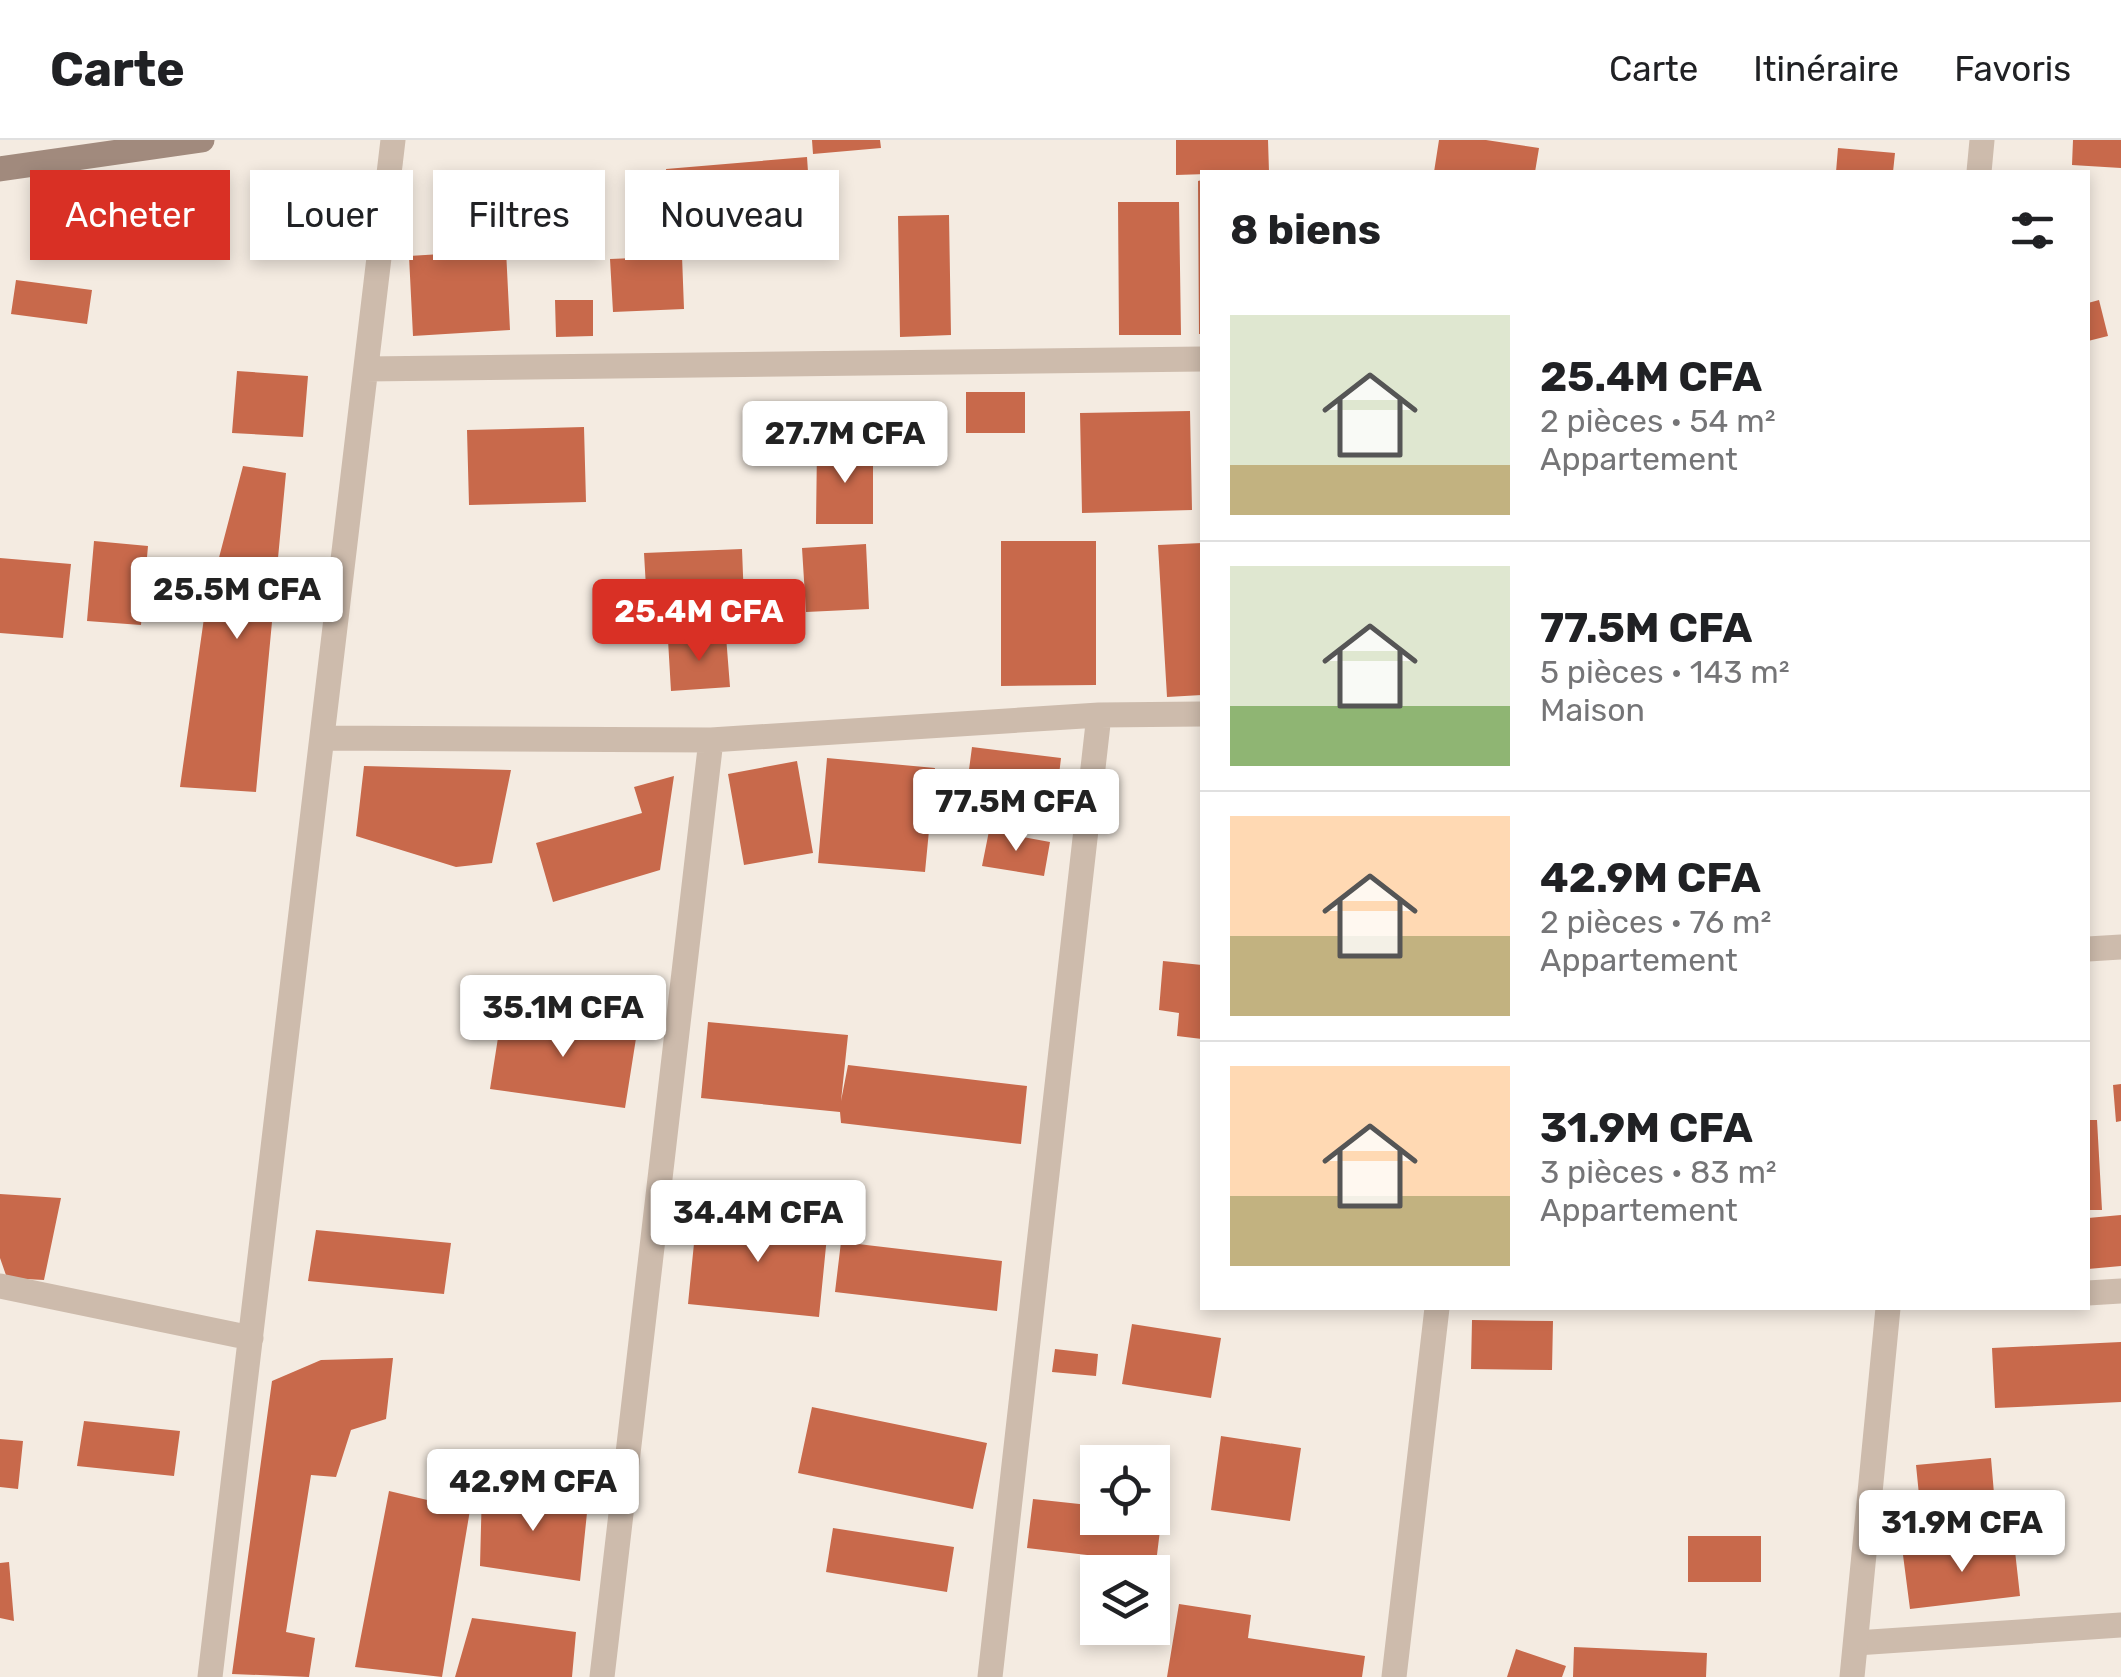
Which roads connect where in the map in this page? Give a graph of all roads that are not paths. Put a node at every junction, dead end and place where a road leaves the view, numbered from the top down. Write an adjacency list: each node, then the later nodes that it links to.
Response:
1 (202, 140): 4 (main road)
2 (394, 140): 7 (street)
3 (1982, 140): 5 (street)
4 (0, 169)
5 (1980, 170)
6 (1200, 359): 7 (street)
7 (366, 369): 10 (street)
8 (1200, 714): 9 (street)
9 (1099, 715): 11 (street); 24 (street)
10 (322, 738): 11 (street); 19 (street)
11 (710, 740): 23 (street)
12 (2121, 948): 13 (street)
13 (2090, 949)
14 (0, 1286): 19 (street)
15 (2121, 1291): 16 (street)
16 (2090, 1293)
17 (1437, 1310): 25 (street)
18 (1888, 1310): 21 (street)
19 (251, 1338): 22 (street)
20 (2121, 1625): 21 (street)
21 (1856, 1643): 26 (street)
22 (210, 1677)
23 (602, 1677)
24 (990, 1677)
25 (1394, 1677)
26 (1852, 1677)

